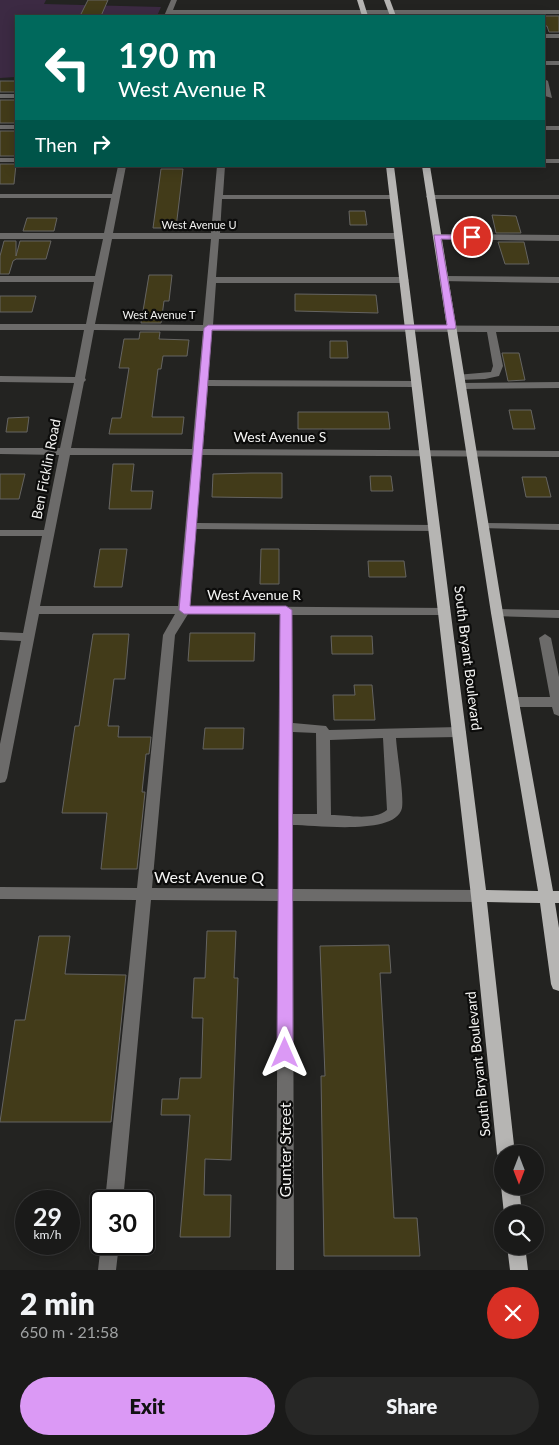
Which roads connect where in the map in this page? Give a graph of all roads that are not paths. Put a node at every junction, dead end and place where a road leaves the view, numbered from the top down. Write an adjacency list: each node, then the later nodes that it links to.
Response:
1 (174, 0): 6 (street)
2 (360, 0): 7 (main road)
3 (387, 0): 8 (main road)
4 (520, 11): 5 (street); 8 (street)
5 (559, 12)
6 (168, 14): 7 (street)
7 (364, 14): 8 (street)
8 (392, 14)
9 (545, 36): 10 (street)
10 (559, 36)
11 (545, 63): 12 (street)
12 (559, 63)
13 (0, 96): 14 (street)
14 (15, 96)
15 (546, 96): 16 (street)
16 (559, 96)
17 (0, 127): 18 (street)
18 (15, 127)
19 (545, 128): 20 (street)
20 (559, 128)
21 (0, 160): 22 (street)
22 (15, 160)
23 (545, 161): 24 (street)
24 (559, 161)
25 (122, 167): 30 (street, Ben Ficklin Road)
26 (222, 167): 31 (street)
27 (390, 167): 32 (main road, South Bryant Boulevard)
28 (426, 167): 33 (main road)
29 (0, 196): 30 (street)
30 (116, 196): 36 (street, Ben Ficklin Road)
31 (219, 197): 32 (street); 37 (street)
32 (394, 197): 38 (main road, South Bryant Boulevard)
33 (430, 197): 34 (street); 39 (main road)
34 (559, 198)
35 (0, 236): 36 (street, West Avenue U)
36 (108, 236): 37 (street, West Avenue U); 42 (street, Ben Ficklin Road)
37 (216, 236): 38 (street, West Avenue U); 44 (street)
38 (399, 236): 45 (main road, South Bryant Boulevard)
39 (437, 237): 40 (street); 43 (main road)
40 (559, 238)
41 (0, 279): 42 (street)
42 (100, 279): 49 (street, Ben Ficklin Road)
43 (444, 279): 46 (street); 48 (main road)
44 (212, 280): 45 (street); 50 (street)
45 (404, 280): 51 (main road, South Bryant Boulevard)
46 (559, 280)
47 (0, 327): 49 (street, West Avenue T)
48 (452, 327): 51 (street, West Avenue T); 52 (street, West Avenue T); 56 (main road)
49 (91, 328): 50 (street, West Avenue T); 55 (street, Ben Ficklin Road)
50 (208, 328): 51 (street, West Avenue T); 57 (street)
51 (409, 328): 58 (main road, South Bryant Boulevard)
52 (491, 328): 53 (street, West Avenue T); 56 (street)
53 (559, 329)
54 (0, 379): 55 (street)
55 (81, 380): 61 (street, Ben Ficklin Road)
56 (461, 381): 59 (street); 64 (main road)
57 (203, 383): 58 (street); 62 (street)
58 (416, 384): 63 (main road, South Bryant Boulevard)
59 (559, 385)
60 (0, 451): 61 (street, West Avenue S)
61 (66, 451): 62 (street, West Avenue S); 71 (street, Ben Ficklin Road)
62 (198, 452): 63 (street, West Avenue S); 66 (street)
63 (425, 453): 64 (street, West Avenue S); 69 (main road, South Bryant Boulevard)
64 (472, 453): 65 (street, West Avenue S); 67 (main road)
65 (559, 454)
66 (192, 526): 69 (street); 73 (street)
67 (484, 526): 68 (street); 76 (main road)
68 (559, 527)
69 (434, 528): 75 (main road, South Bryant Boulevard)
70 (0, 533): 71 (street)
71 (50, 533): 72 (street, Ben Ficklin Road)
72 (34, 610): 73 (street, West Avenue R); 79 (street, Ben Ficklin Road)
73 (184, 610): 74 (street, West Avenue R); 92 (street)
74 (286, 610): 75 (street, West Avenue R); 83 (street, Gunter Street)
75 (444, 610): 84 (main road, South Bryant Boulevard)
76 (497, 614): 77 (street); 81 (main road)
77 (559, 614)
78 (0, 636): 79 (street)
79 (29, 637): 87 (street, Ben Ficklin Road)
80 (545, 638): 82 (street)
81 (514, 702): 82 (street); 95 (main road)
82 (558, 707)
83 (285, 727): 86 (street); 89 (street, Gunter Street)
84 (459, 732): 85 (street); 94 (main road, South Bryant Boulevard)
85 (389, 734): 86 (street); 90 (street)
86 (324, 735): 90 (street)
87 (3, 753): 88 (street, Ben Ficklin Road)
88 (0, 778)
89 (285, 819): 90 (street); 93 (street, Gunter Street)
90 (324, 820)
91 (0, 893): 92 (street, West Avenue Q)
92 (144, 894): 93 (street, West Avenue Q); 98 (street)
93 (285, 895): 94 (street, West Avenue Q); 102 (street, Gunter Street)
94 (479, 896): 95 (main road); 97 (main road, South Bryant Boulevard)
95 (553, 897): 96 (main road)
96 (559, 984)
97 (505, 1145)
98 (115, 1190)
99 (109, 1255): 101 (street)
100 (517, 1255): 103 (main road)
101 (107, 1270)
102 (285, 1270)
103 (518, 1270)

